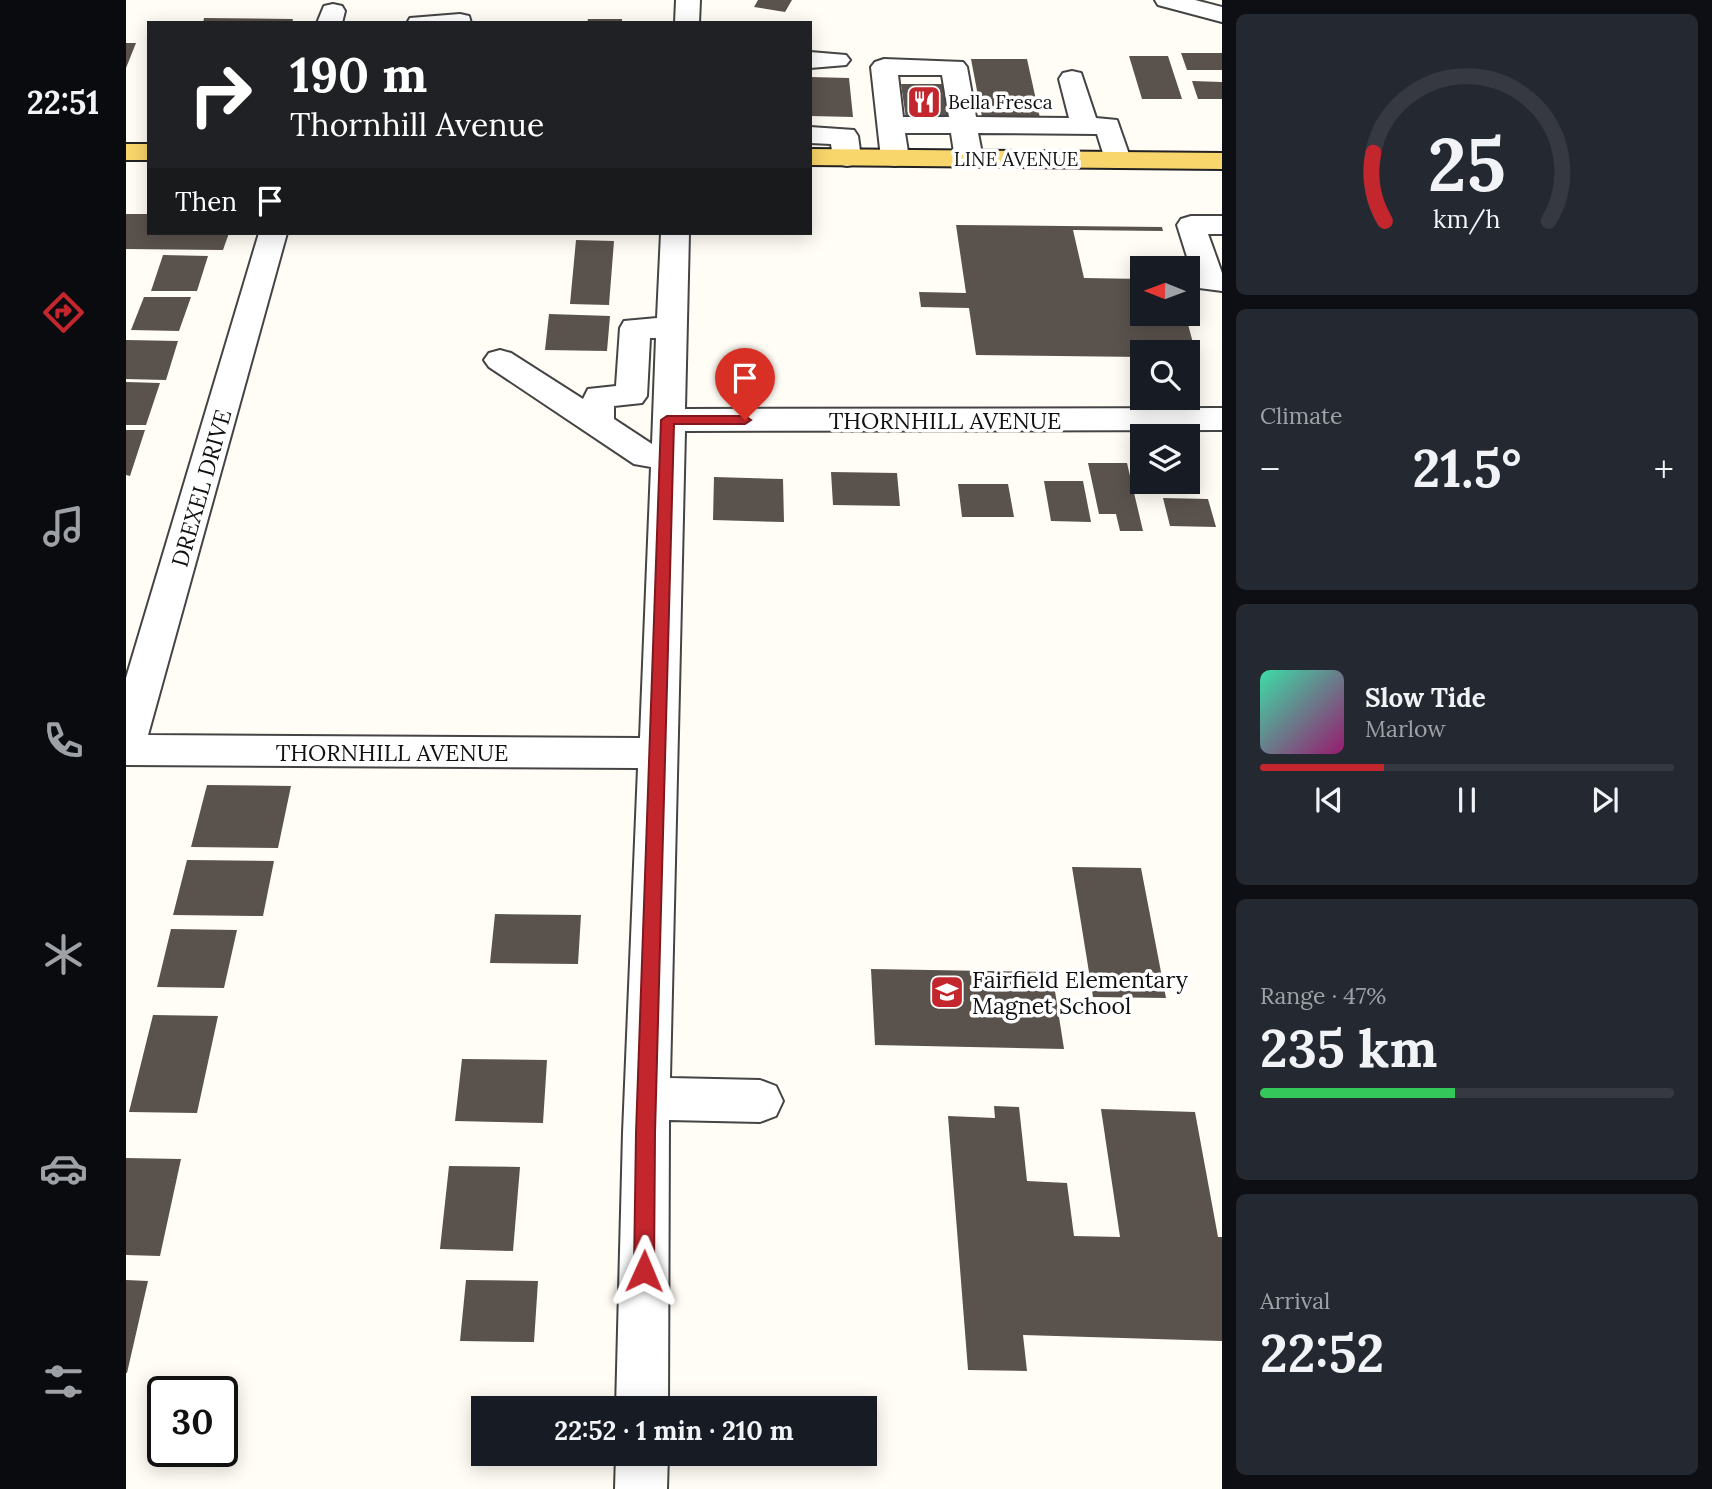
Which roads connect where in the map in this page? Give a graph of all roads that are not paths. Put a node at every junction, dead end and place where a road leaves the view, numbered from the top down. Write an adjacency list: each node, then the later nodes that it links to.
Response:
1 (688, 0): 4 (street)
2 (1167, 0): 3 (street)
3 (1222, 15)
4 (687, 21)
5 (812, 60): 6 (street)
6 (837, 60)
7 (1072, 79): 10 (street)
8 (891, 125): 9 (street); 9 (street); 16 (street)
9 (964, 125): 10 (street); 17 (street)
10 (1072, 126): 18 (street); 19 (street)
11 (812, 135): 15 (street)
12 (126, 152): 13 (main road)
13 (147, 152)
14 (812, 158): 15 (main road, LINE AVENUE)
15 (847, 158): 16 (main road, LINE AVENUE)
16 (895, 158): 17 (main road, LINE AVENUE)
17 (969, 159): 18 (main road, LINE AVENUE)
18 (1066, 159): 19 (main road, LINE AVENUE)
19 (1117, 160): 20 (main road, LINE AVENUE)
20 (1222, 161)
21 (1222, 225): 24 (street)
22 (272, 235): 30 (street, DREXEL DRIVE)
23 (675, 235): 25 (street)
24 (1222, 282)
25 (671, 328): 28 (street); 29 (street)
26 (500, 360): 28 (street, THORNHILL AVENUE)
27 (1222, 419): 29 (street, THORNHILL AVENUE)
28 (597, 424): 29 (street, THORNHILL AVENUE)
29 (667, 438): 32 (street)
30 (126, 743)
31 (126, 750): 32 (street, THORNHILL AVENUE)
32 (657, 753): 33 (street)
33 (647, 1099): 34 (street); 35 (street)
34 (760, 1101)
35 (642, 1396)
36 (642, 1466): 37 (street)
37 (641, 1489)

